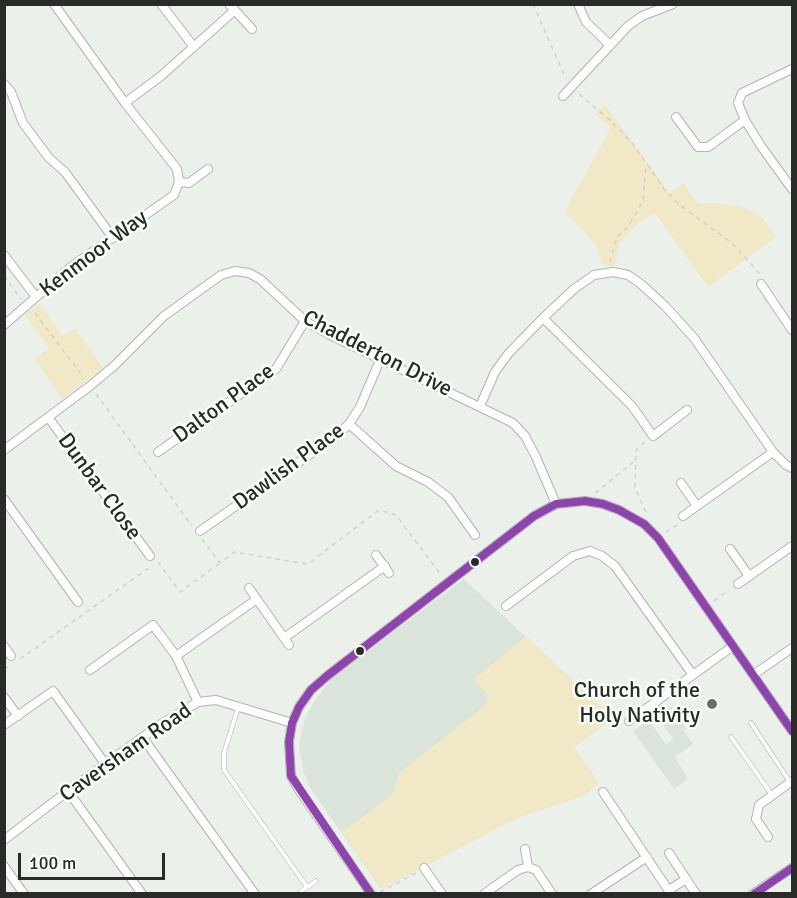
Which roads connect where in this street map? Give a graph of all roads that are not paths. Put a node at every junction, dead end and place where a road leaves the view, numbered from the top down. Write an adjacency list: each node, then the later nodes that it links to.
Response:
1 (54, 4): 12 (street)
2 (161, 4): 8 (street)
3 (578, 4): 7 (street)
4 (673, 4): 7 (street)
5 (232, 8): 6 (street); 8 (street)
6 (252, 29)
7 (610, 45): 11 (street)
8 (194, 47): 12 (street)
9 (792, 69): 14 (street)
10 (4, 84): 18 (street)
11 (563, 96)
12 (125, 103): 16 (street)
13 (676, 117): 14 (street)
14 (745, 120): 17 (street)
15 (208, 169): 16 (street, Kenmoor Way)
16 (179, 182): 18 (street, Kenmoor Way)
17 (792, 189)
18 (114, 238): 21 (street, Kenmoor Way)
19 (4, 255): 21 (street)
20 (761, 285): 25 (street)
21 (36, 297): 24 (street, Kenmoor Way)
22 (543, 318): 27 (street); 28 (street); 33 (street)
23 (305, 321): 26 (street, Chadderton Drive); 29 (street, Chadderton Drive); 32 (street, Dalton Place)
24 (4, 325)
25 (792, 330)
26 (380, 360): 27 (street, Chadderton Drive); 30 (street, Dawlish Place)
27 (480, 406): 37 (street, Chadderton Drive)
28 (687, 410)
29 (48, 417): 31 (street, Chadderton Drive); 45 (street, Dunbar Close)
30 (349, 424): 40 (street, Dawlish Place); 41 (street)
31 (4, 450)
32 (158, 452)
33 (773, 453): 34 (street); 38 (street)
34 (792, 468)
35 (681, 483): 38 (street)
36 (4, 499): 50 (street)
37 (556, 504): 53 (street); 65 (street)
38 (697, 506): 39 (street)
39 (683, 516)
40 (200, 531)
41 (475, 535)
42 (792, 546): 46 (street)
43 (730, 549): 46 (street)
44 (376, 555): 49 (street)
45 (154, 559)
46 (749, 576): 47 (street)
47 (738, 584)
48 (249, 588): 49 (street)
49 (256, 599): 56 (street)
50 (78, 602)
51 (506, 606): 58 (street)
52 (4, 646): 55 (street)
53 (733, 646): 58 (street); 59 (street)
54 (792, 648): 59 (street)
55 (11, 656)
56 (176, 656): 57 (street); 61 (street)
57 (90, 670)
58 (693, 675): 64 (street)
59 (753, 675): 68 (street)
60 (4, 697): 63 (street)
61 (198, 702): 62 (street, Caversham Road); 70 (street, Caversham Road)
62 (238, 708): 65 (street, Caversham Road); 87 (lane)
63 (18, 716): 67 (street); 71 (street)
64 (629, 721)
65 (292, 723): 93 (street)
66 (751, 723): 72 (lane)
67 (4, 725)
68 (792, 731)
69 (731, 737): 75 (lane)
70 (143, 738): 71 (street, Caversham Road); 92 (street)
71 (106, 765): 73 (street, Caversham Road)
72 (792, 782): 75 (street)
73 (68, 791): 77 (street, Caversham Road); 91 (street)
74 (603, 792): 80 (street)
75 (772, 796): 76 (street)
76 (768, 837)
77 (4, 840)
78 (525, 849): 82 (street)
79 (669, 853): 85 (street)
80 (647, 857): 89 (street); 97 (street)
81 (4, 866): 90 (street)
82 (528, 867): 95 (street); 96 (street)
83 (424, 868): 94 (street)
84 (792, 868): 99 (street)
85 (686, 879): 89 (street); 98 (street)
86 (316, 881): 87 (lane)
87 (307, 887): 88 (lane)
88 (300, 892)
89 (670, 892)
90 (24, 894)
91 (142, 894)
92 (255, 894)
93 (371, 894)
94 (442, 894)
95 (484, 894)
96 (552, 894)
97 (591, 894)
98 (696, 894)
99 (753, 894)

